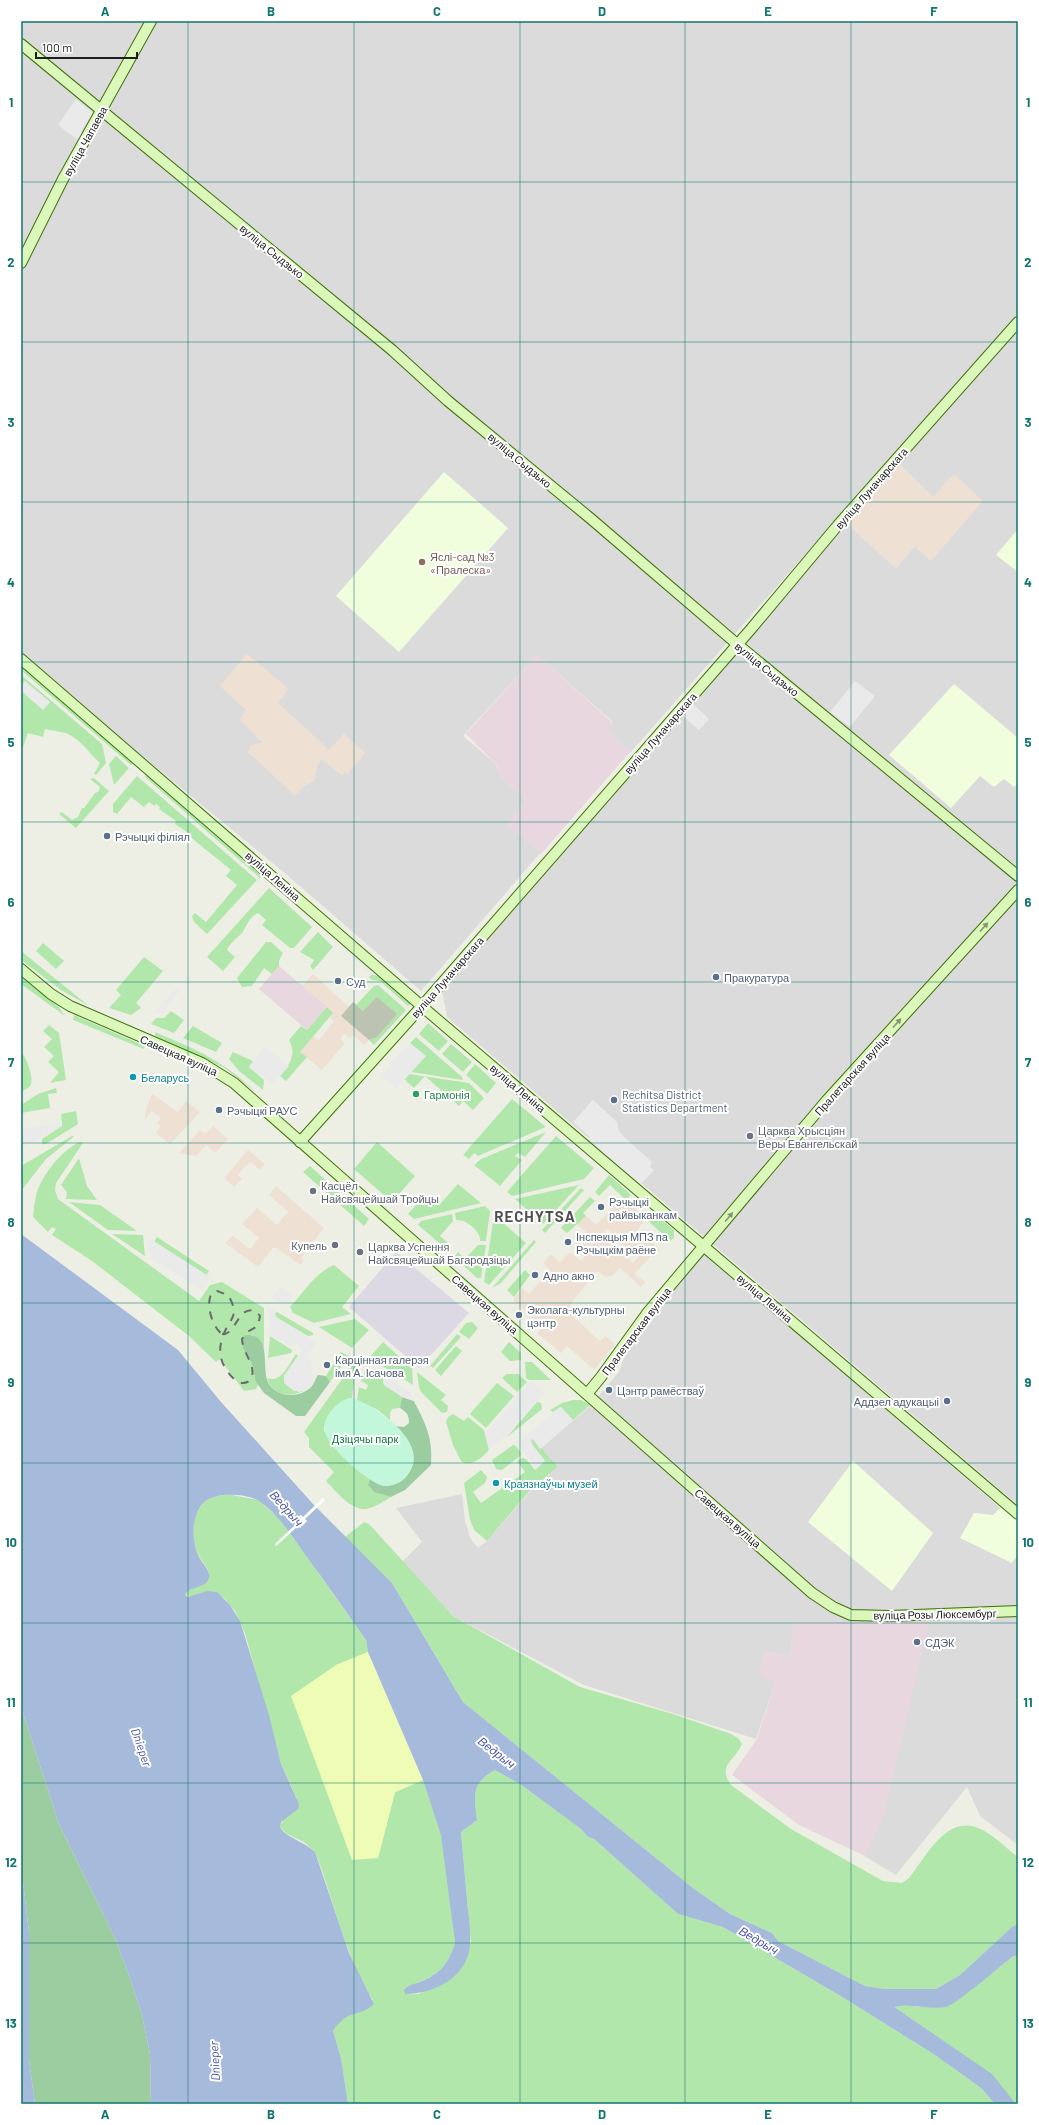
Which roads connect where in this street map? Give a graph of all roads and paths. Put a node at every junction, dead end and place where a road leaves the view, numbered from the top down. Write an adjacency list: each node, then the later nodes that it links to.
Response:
1 (151, 21): 3 (street, вуліца Чапаева)
2 (21, 44): 3 (street, вуліца Сыдзько)
3 (101, 111): 4 (street, вуліца Чапаева); 6 (street, вуліца Сыдзько)
4 (21, 263)
5 (1018, 322): 6 (street, вуліца Луначарскага)
6 (737, 644): 8 (street, вуліца Сыдзько); 11 (street, вуліца Луначарскага)
7 (21, 659): 11 (street, вуліца Леніна)
8 (1018, 876)
9 (1018, 890): 13 (street, Пралетарская вуліца, one-way to 9)
10 (21, 969): 12 (street, Савецкая вуліца)
11 (422, 1006): 12 (street, вуліца Луначарскага); 13 (street, вуліца Леніна)
12 (300, 1142): 14 (street, Савецкая вуліца)
13 (704, 1247): 14 (street, Пралетарская вуліца); 15 (street, вуліца Леніна)
14 (587, 1394): 17 (street, Савецкая вуліца)
15 (1018, 1514)
16 (1018, 1611): 17 (street, вуліца Розы Люксембург)
17 (851, 1615)

